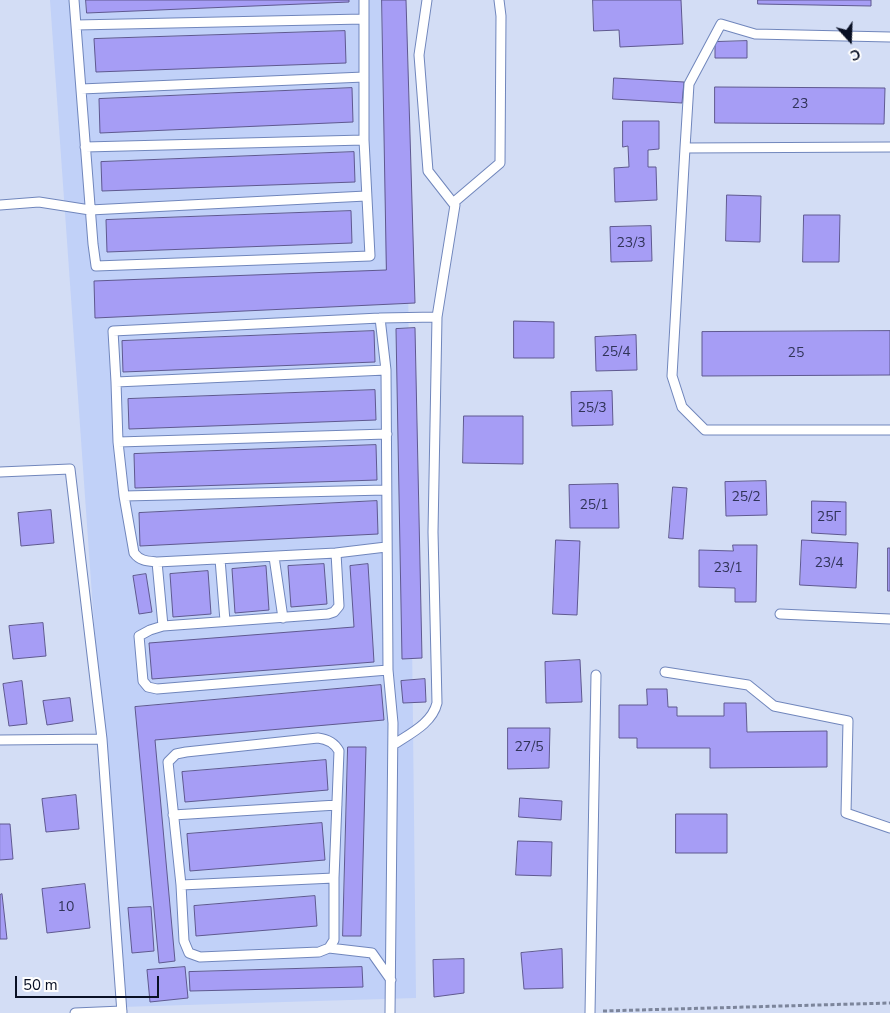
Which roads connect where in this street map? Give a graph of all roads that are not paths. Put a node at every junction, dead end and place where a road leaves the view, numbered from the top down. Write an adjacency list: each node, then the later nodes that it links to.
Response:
1 (74, 0): 6 (lane)
2 (364, 0): 5 (lane)
3 (427, 0): 15 (lane)
4 (499, 0): 15 (lane)
5 (364, 19): 6 (lane); 8 (lane)
6 (76, 25): 9 (lane)
7 (890, 37): 13 (lane)
8 (364, 77): 9 (lane); 10 (lane)
9 (81, 89): 11 (lane)
10 (364, 140): 11 (lane); 14 (lane)
11 (85, 147): 17 (lane)
12 (890, 147): 13 (lane)
13 (685, 148): 22 (lane)
14 (366, 196): 17 (lane); 17 (lane)
15 (453, 203): 18 (lane)
16 (0, 205): 17 (lane)
17 (90, 210)
18 (437, 317): 19 (lane); 43 (lane)
19 (380, 318): 20 (lane); 21 (lane)
20 (386, 370): 21 (lane); 23 (lane)
21 (116, 382): 24 (lane)
22 (890, 430)
23 (387, 434): 24 (lane); 26 (lane)
24 (118, 442): 27 (lane)
25 (0, 472): 41 (lane)
26 (386, 490): 27 (lane); 28 (lane)
27 (124, 496): 32 (lane)
28 (386, 547): 29 (lane); 38 (lane)
29 (336, 553): 30 (lane); 34 (lane)
30 (274, 557): 31 (lane); 34 (lane)
31 (220, 559): 32 (lane); 36 (lane)
32 (157, 562): 37 (lane)
33 (780, 614): 35 (lane)
34 (283, 618): 36 (lane)
35 (890, 620)
36 (225, 621): 37 (lane)
37 (163, 626): 38 (lane)
38 (388, 670): 43 (lane)
39 (664, 672): 46 (lane)
40 (596, 675): 52 (lane)
41 (102, 738): 42 (lane); 51 (lane)
42 (0, 740)
43 (393, 745): 50 (lane)
44 (337, 805): 45 (lane); 45 (lane); 47 (lane)
45 (173, 814): 48 (lane)
46 (890, 828)
47 (334, 878): 48 (lane); 49 (lane)
48 (181, 885): 49 (lane)
49 (328, 948): 50 (lane)
50 (391, 980): 54 (lane)
51 (122, 1012): 53 (lane)
52 (590, 1012)
53 (75, 1013)
54 (390, 1013)

